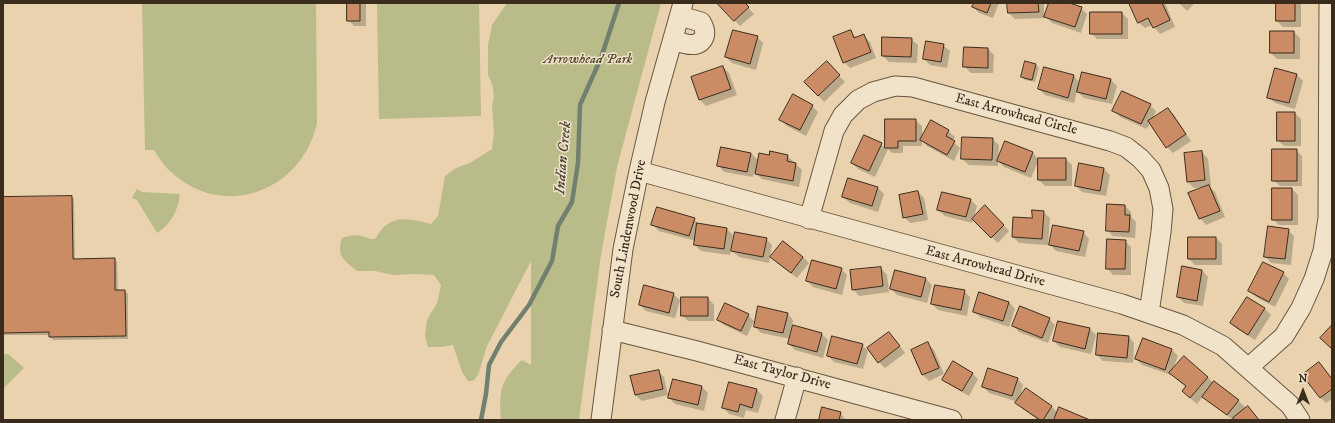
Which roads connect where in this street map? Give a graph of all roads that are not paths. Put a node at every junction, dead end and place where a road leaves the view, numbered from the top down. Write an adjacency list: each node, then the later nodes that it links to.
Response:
1 (1329, 3): 8 (street)
2 (681, 10): 3 (street, South Lindenwood Drive); 3 (street, South Lindenwood Drive)
3 (673, 40): 4 (street, South Lindenwood Drive)
4 (639, 172): 5 (street, East Arrowhead Drive); 7 (street, South Lindenwood Drive)
5 (809, 219): 6 (street, East Arrowhead Drive); 6 (street, East Arrowhead Circle)
6 (1149, 313): 8 (street, East Arrowhead Drive)
7 (612, 330): 9 (street, East Taylor Drive); 10 (street, South Lindenwood Drive)
8 (1249, 367): 13 (street, East Arrowhead Drive)
9 (797, 377): 11 (street); 12 (street, East Taylor Drive)
10 (601, 420)
11 (785, 420)
12 (949, 420)
13 (1300, 420)

